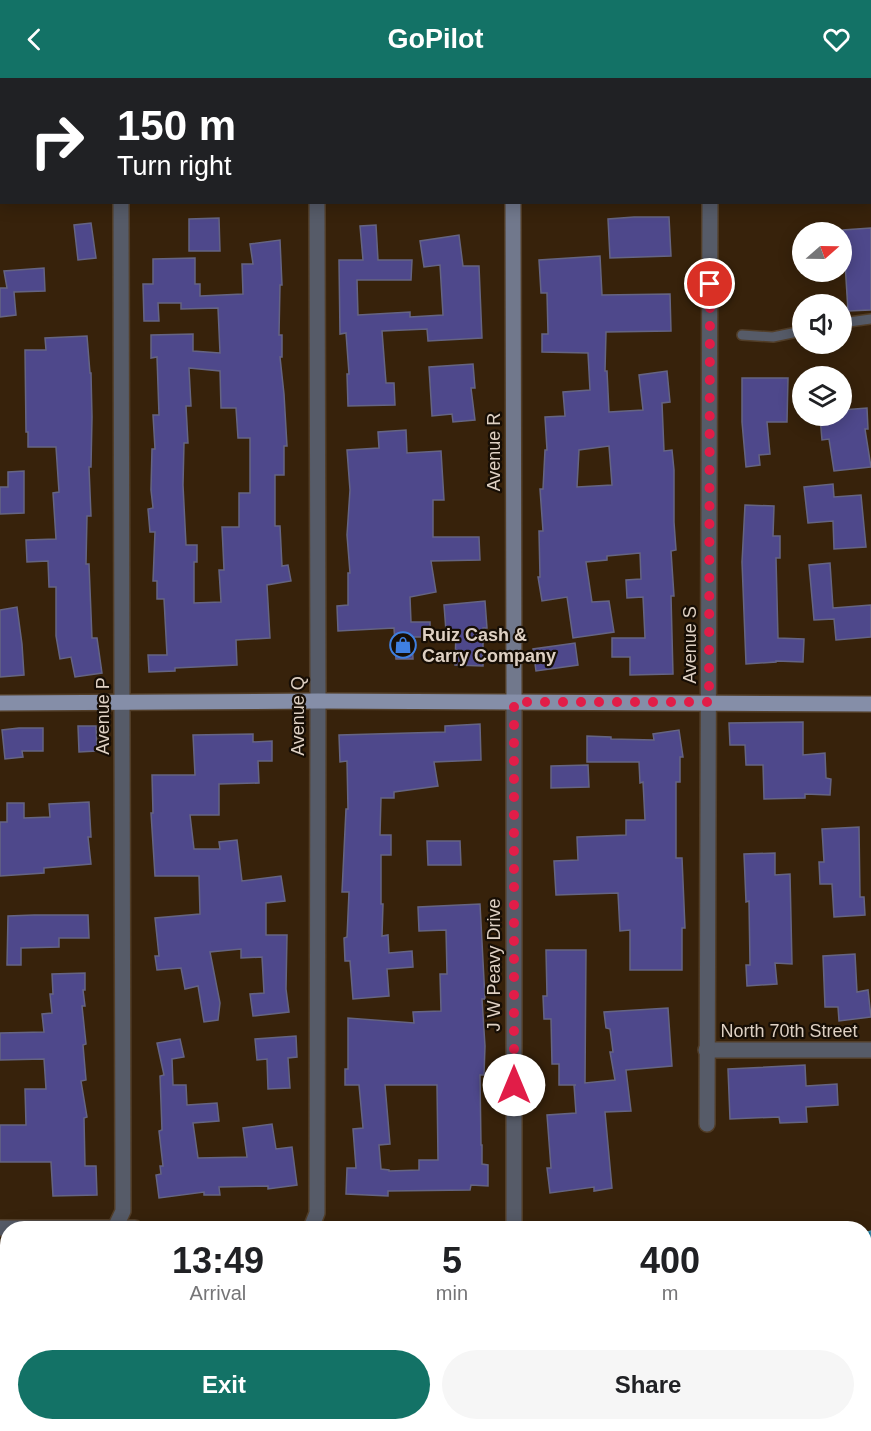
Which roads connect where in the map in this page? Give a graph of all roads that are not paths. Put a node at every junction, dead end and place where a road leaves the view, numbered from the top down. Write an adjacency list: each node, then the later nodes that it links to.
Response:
1 (121, 204): 10 (street, Avenue P)
2 (316, 204): 9 (street, Avenue Q)
3 (513, 204): 11 (street, Avenue R)
4 (710, 204): 12 (street, Avenue S)
5 (871, 319): 6 (lane)
6 (852, 322)
7 (792, 333): 8 (lane)
8 (742, 335)
9 (318, 701): 10 (main road); 11 (main road); 19 (street, Avenue Q)
10 (123, 702): 13 (main road); 18 (street, Avenue P)
11 (514, 702): 12 (main road); 20 (street, J W Peavy Drive)
12 (709, 702): 14 (main road); 15 (street, Avenue S)
13 (0, 703)
14 (871, 704)
15 (706, 1050): 16 (street, North 70th Street); 17 (street, Avenue S)
16 (871, 1050)
17 (707, 1124)
18 (118, 1221)
19 (314, 1221)
20 (514, 1221)

